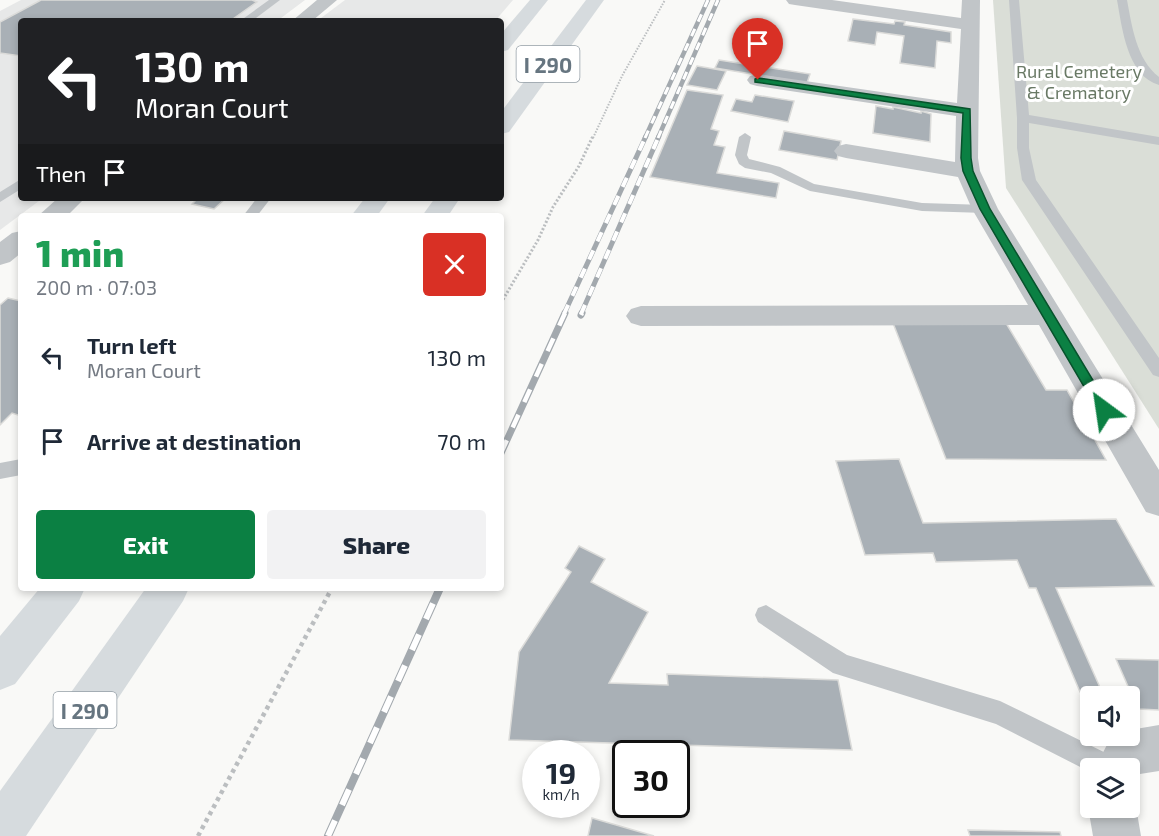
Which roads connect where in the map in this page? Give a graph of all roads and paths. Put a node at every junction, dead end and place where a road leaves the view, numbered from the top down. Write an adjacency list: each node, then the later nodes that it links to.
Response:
1 (275, 0): 10 (lane)
2 (328, 0): 11 (street)
3 (538, 0): 12 (highway, I 290)
4 (595, 0): 17 (highway, I 290)
5 (665, 0): 33 (path)
6 (795, 0): 9 (street)
7 (1014, 0): 16 (lane)
8 (1122, 0): 14 (lane)
9 (970, 13): 15 (street)
10 (249, 18)
11 (305, 18)
12 (504, 42)
13 (758, 80): 15 (street)
14 (1159, 82)
15 (967, 111): 21 (street)
16 (1023, 118): 19 (lane); 36 (lane)
17 (504, 123)
18 (745, 137): 27 (lane)
19 (1159, 141)
20 (846, 151): 21 (street)
21 (968, 171): 27 (street)
22 (18, 185): 23 (lane)
23 (0, 198)
24 (69, 201): 28 (street)
25 (262, 201): 29 (lane)
26 (376, 201): 30 (highway)
27 (985, 209): 34 (street)
28 (55, 213)
29 (252, 213)
30 (366, 213)
31 (18, 241): 32 (street)
32 (0, 256)
33 (504, 298)
34 (1048, 315): 35 (street); 39 (street)
35 (641, 316)
36 (1159, 371)
37 (18, 468): 38 (lane)
38 (0, 471)
39 (1159, 501)
40 (63, 591): 44 (highway)
41 (167, 591): 47 (highway, I 290)
42 (330, 591): 48 (path)
43 (766, 615): 45 (lane)
44 (0, 669)
45 (1123, 758)
46 (1114, 818): 49 (street)
47 (0, 831)
48 (198, 836)
49 (1117, 836)

